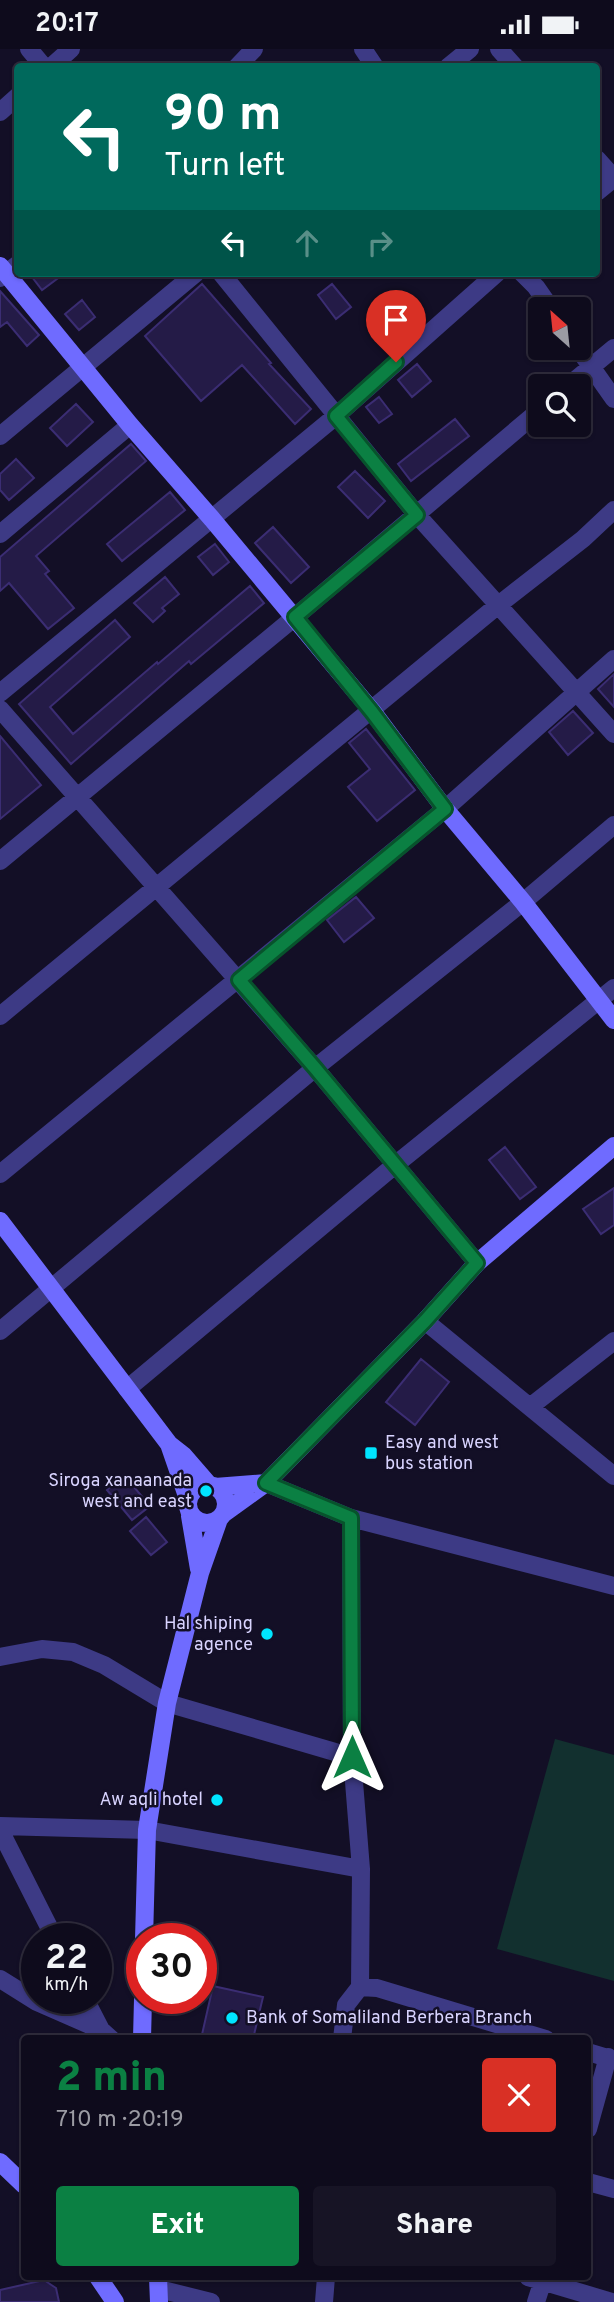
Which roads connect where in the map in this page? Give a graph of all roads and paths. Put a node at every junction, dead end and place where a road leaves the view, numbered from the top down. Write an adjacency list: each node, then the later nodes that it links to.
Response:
1 (29, 49): 6 (street)
2 (71, 49): 7 (street)
3 (254, 49): 8 (street)
4 (470, 49): 9 (street)
5 (499, 49): 10 (street)
6 (41, 63)
7 (55, 63)
8 (241, 63)
9 (452, 63)
10 (511, 63)
11 (14, 100): 12 (street)
12 (0, 112)
13 (600, 162): 14 (street)
14 (614, 178): 15 (street)
15 (600, 190)
16 (6, 270): 25 (street)
17 (192, 277): 25 (street)
18 (224, 277): 28 (street)
19 (492, 277): 28 (street)
20 (526, 277): 21 (street)
21 (543, 297)
22 (614, 348): 24 (street)
23 (586, 361): 24 (street)
24 (590, 367): 26 (street); 27 (street)
25 (83, 368): 30 (street); 31 (street)
26 (582, 374)
27 (614, 399)
28 (336, 416): 33 (street); 34 (street)
29 (528, 420): 33 (street)
30 (130, 425): 34 (street); 35 (street)
31 (0, 436)
32 (614, 510): 36 (street)
33 (417, 515): 36 (street); 37 (street)
34 (212, 519): 37 (street); 39 (street)
35 (0, 534)
36 (497, 606): 40 (street); 42 (street)
37 (295, 617): 42 (street); 44 (street)
38 (614, 659): 40 (street)
39 (0, 693)
40 (576, 693): 43 (street); 45 (street)
41 (0, 709): 44 (street)
42 (372, 712): 45 (street); 48 (street)
43 (614, 734)
44 (75, 797): 47 (street); 48 (street)
45 (445, 809): 49 (street); 50 (street)
46 (614, 825): 49 (street)
47 (0, 861)
48 (156, 887): 50 (street); 53 (street)
49 (523, 902): 52 (street); 55 (street)
50 (239, 980): 55 (street); 58 (street)
51 (614, 988): 52 (street)
52 (599, 1001): 54 (street); 57 (street)
53 (0, 1016)
54 (614, 1020)
55 (315, 1068): 57 (street); 61 (street)
56 (614, 1146): 60 (street)
57 (395, 1165): 60 (street); 65 (street)
58 (0, 1174)
59 (0, 1221): 61 (street)
60 (477, 1263): 62 (street)
61 (52, 1290): 63 (street); 65 (street)
62 (425, 1321): 66 (street); 69 (street)
63 (0, 1331)
64 (614, 1341): 66 (street)
65 (127, 1389): 67 (street)
66 (531, 1406): 68 (street)
67 (169, 1444): 70 (street); 71 (street)
68 (614, 1476)
69 (266, 1483): 70 (street); 72 (street); 73 (street)
70 (212, 1486): 71 (street); 72 (street)
71 (189, 1507): 72 (street); 74 (street)
72 (221, 1517): 74 (street)
73 (351, 1518): 75 (street); 78 (street)
74 (200, 1573): 77 (street)
75 (614, 1586)
76 (0, 1657): 77 (street)
77 (167, 1703): 78 (street); 80 (street)
78 (352, 1757): 81 (street)
79 (0, 1828): 80 (street); 82 (street)
80 (147, 1830): 81 (street); 83 (street)
81 (361, 1869): 85 (street)
82 (47, 1923)
83 (144, 1923)
84 (0, 1979): 88 (street)
85 (360, 1987): 90 (street); 91 (street)
86 (94, 2014): 88 (street)
87 (142, 2014): 89 (street)
88 (106, 2034)
89 (142, 2035)
90 (342, 2035)
91 (533, 2035)
92 (591, 2053): 93 (street)
93 (611, 2059): 94 (street)
94 (591, 2120)
95 (0, 2162): 96 (street)
96 (21, 2182)
97 (591, 2183): 98 (street)
98 (614, 2189)
99 (100, 2280): 104 (street)
100 (326, 2280): 106 (street)
101 (538, 2280): 107 (street)
102 (541, 2280): 108 (street)
103 (159, 2289): 105 (street)
104 (114, 2302)
105 (211, 2302)
106 (324, 2302)
107 (536, 2302)
108 (612, 2302)

